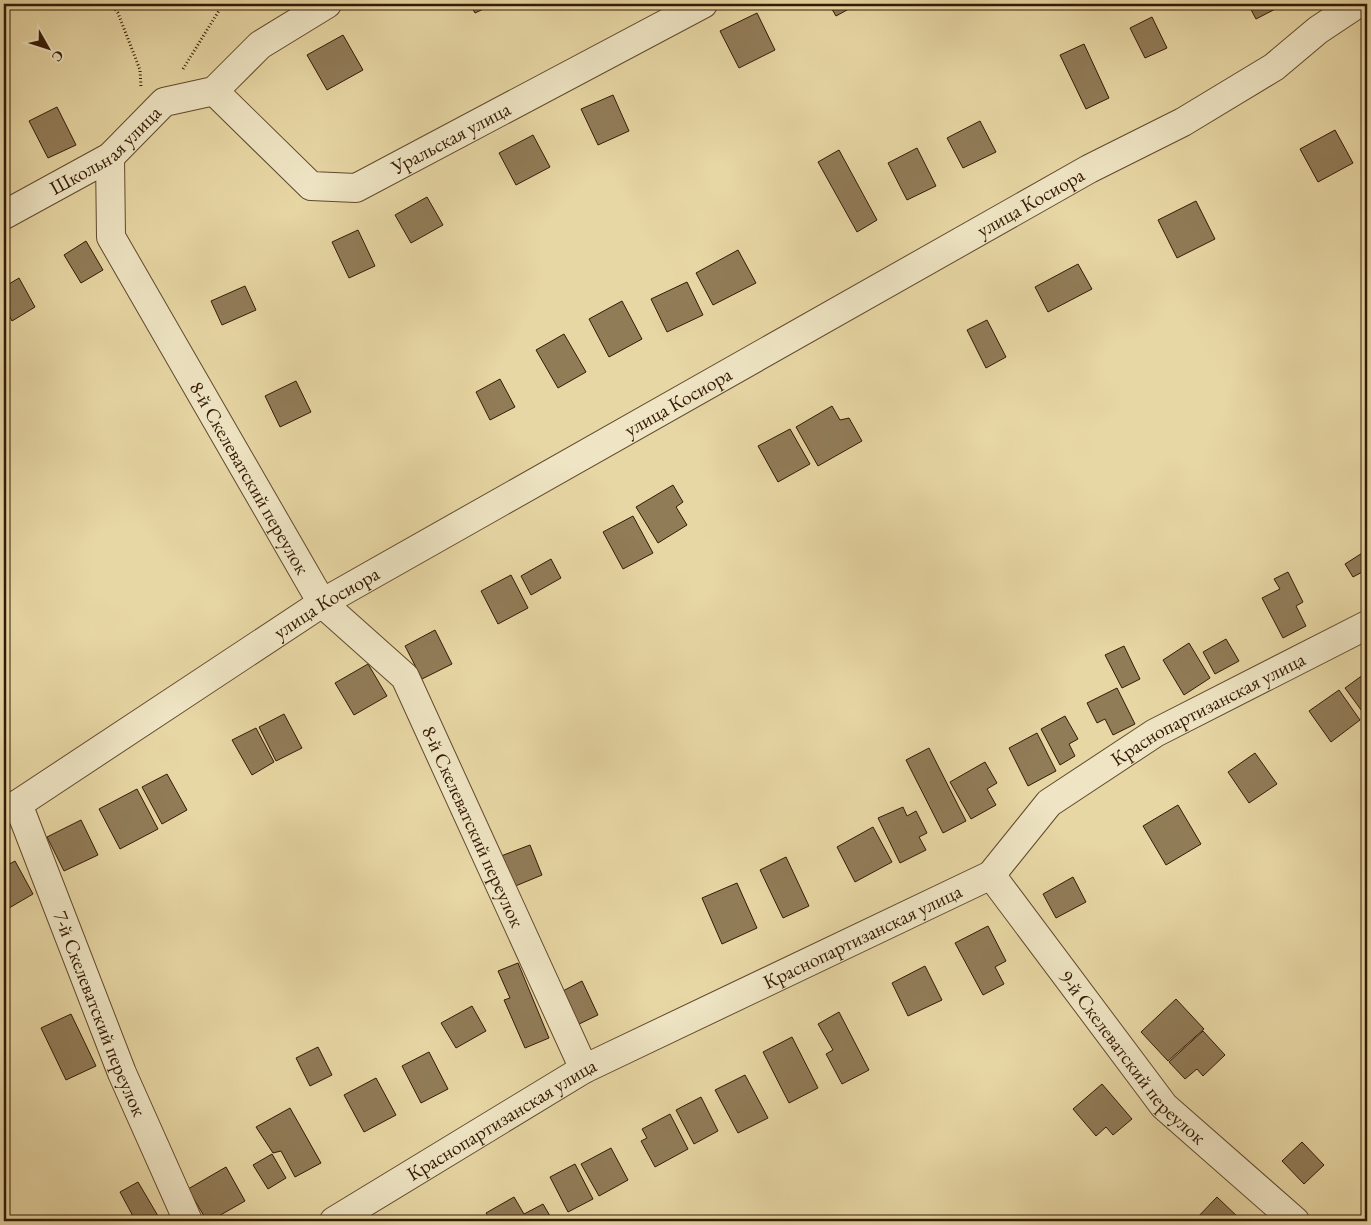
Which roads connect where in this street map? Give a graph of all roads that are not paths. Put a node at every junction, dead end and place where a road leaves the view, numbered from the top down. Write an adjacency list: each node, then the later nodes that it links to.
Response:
1 (327, 4): 4 (street)
2 (703, 4): 4 (street, Уральская улица)
3 (1357, 4): 7 (street, улица Косиора)
4 (214, 91): 5 (street, Школьная улица)
5 (110, 157): 6 (street, Школьная улица); 7 (street, 8-й Скелеватский переулок)
6 (4, 215)
7 (322, 603): 9 (street, улица Косиора); 11 (street, 8-й Скелеватский переулок)
8 (1367, 625): 10 (street, Краснопартизанская улица)
9 (11, 807): 12 (street, 7-й Скелеватский переулок)
10 (991, 875): 11 (street, Краснопартизанская улица); 14 (street, 9-й Скелеватский переулок)
11 (584, 1069): 13 (street, Краснопартизанская улица)
12 (188, 1221)
13 (334, 1221)
14 (1295, 1221)

